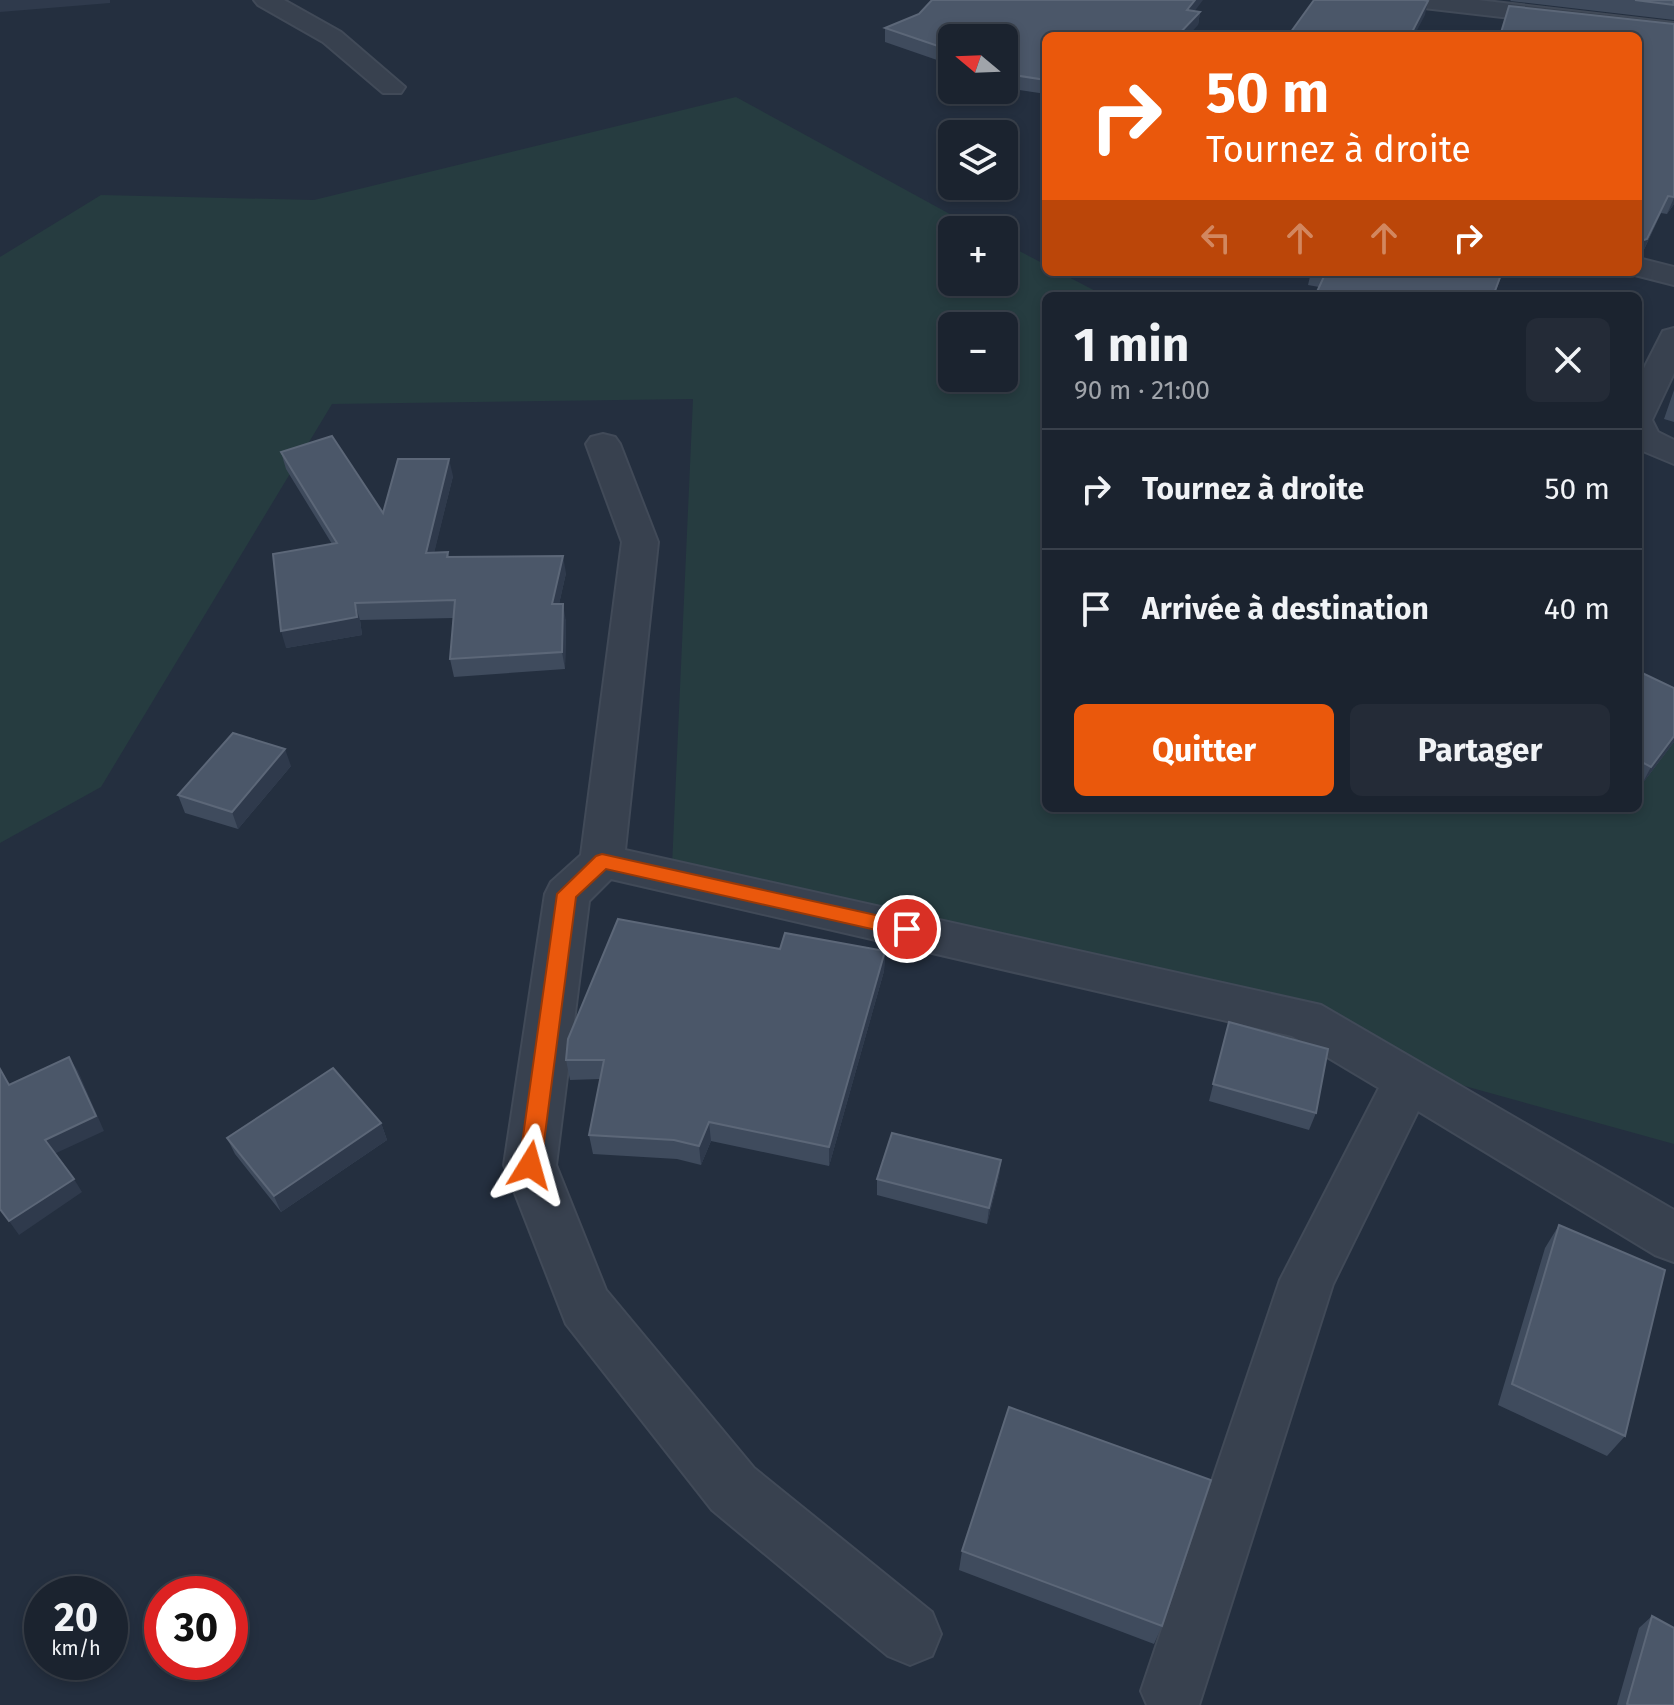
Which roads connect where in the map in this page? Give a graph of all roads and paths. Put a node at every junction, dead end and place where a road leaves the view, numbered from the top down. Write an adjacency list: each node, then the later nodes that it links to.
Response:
1 (266, 0): 4 (street)
2 (1415, 0): 3 (street)
3 (1674, 30)
4 (392, 87)
5 (1642, 268): 6 (street)
6 (1674, 276)
7 (1674, 338): 8 (street)
8 (1642, 407)
9 (1642, 434): 11 (street)
10 (603, 444): 12 (street)
11 (1674, 454)
12 (602, 861): 13 (street); 15 (street)
13 (1409, 1079): 14 (street); 16 (street)
14 (1674, 1238)
15 (910, 1634)
16 (1173, 1691)

